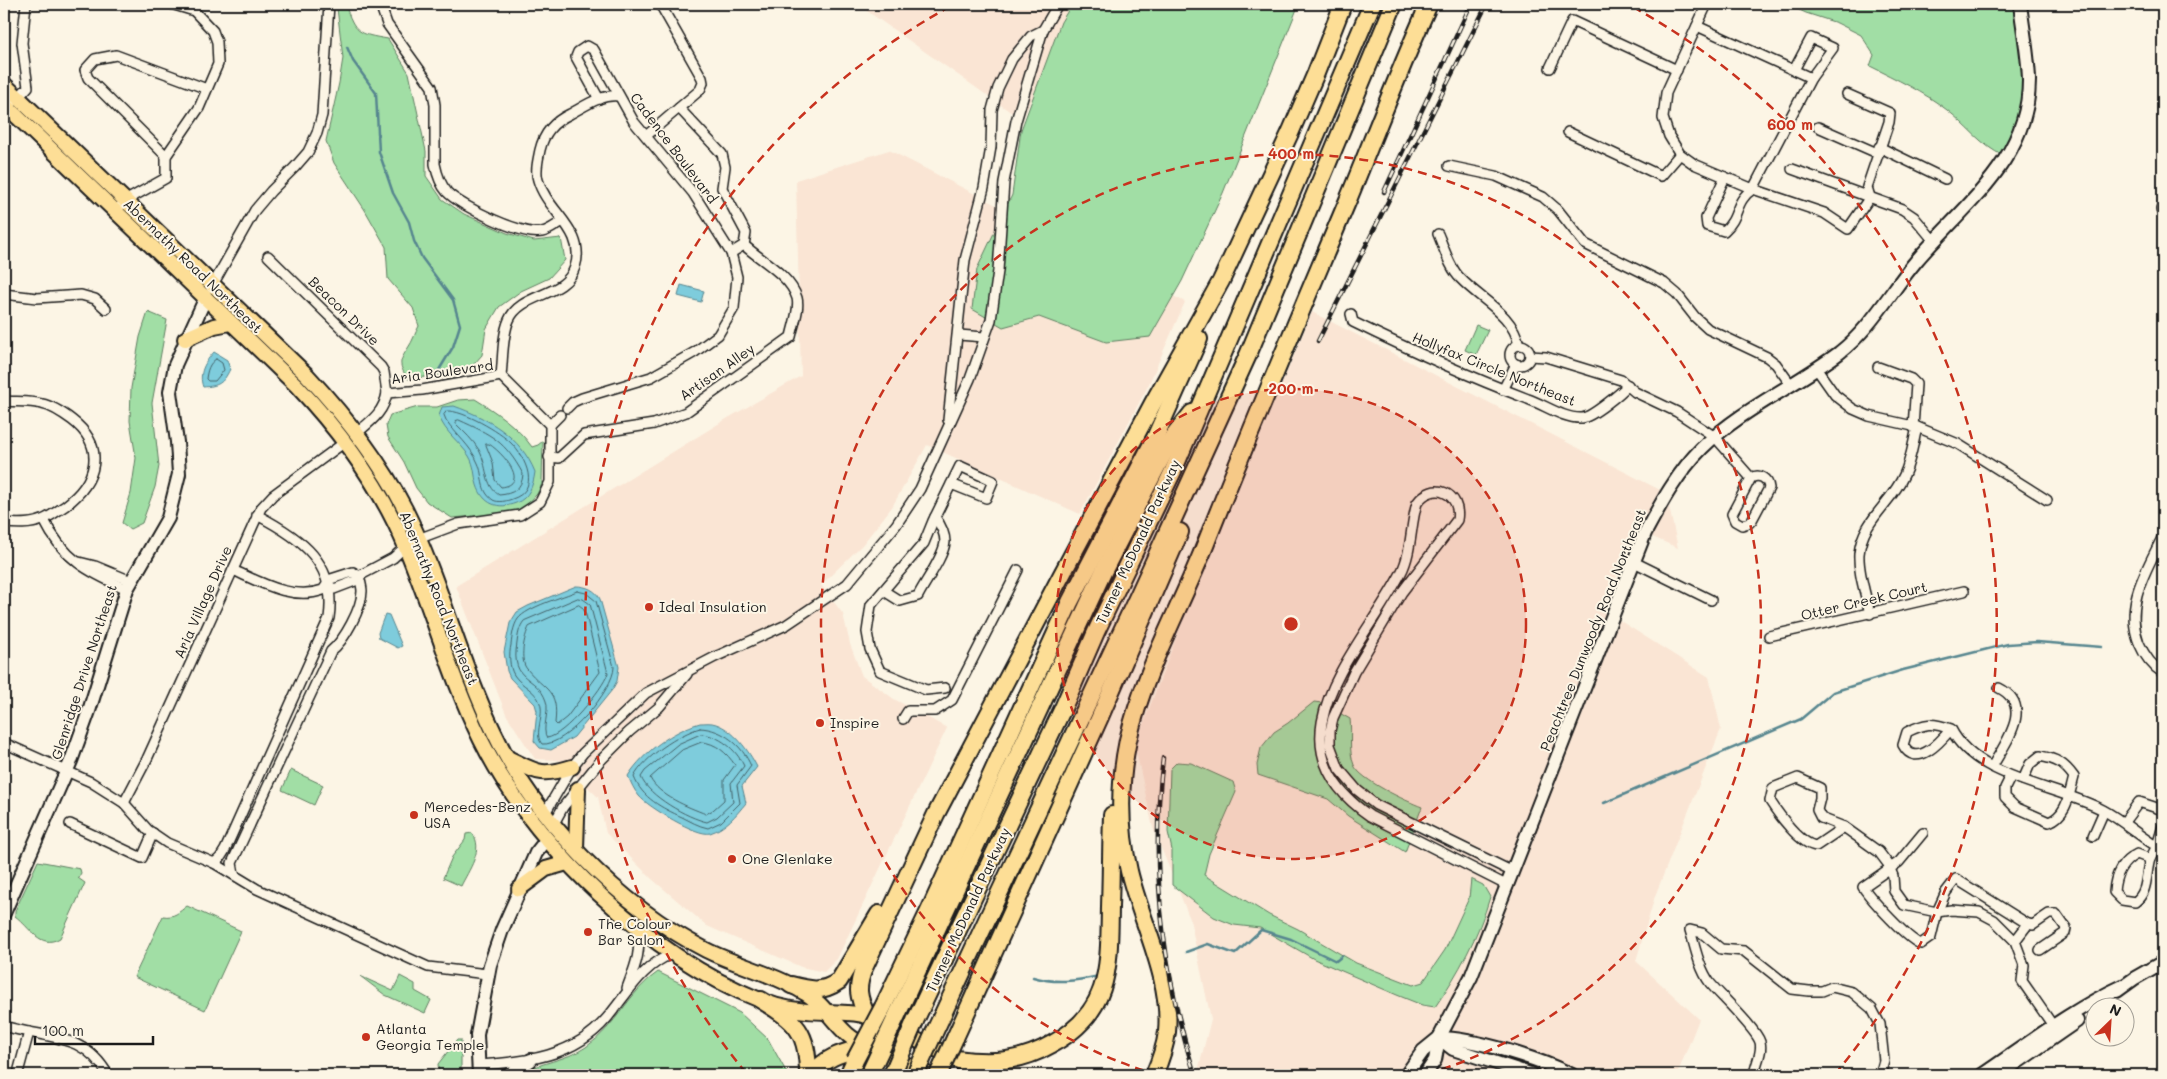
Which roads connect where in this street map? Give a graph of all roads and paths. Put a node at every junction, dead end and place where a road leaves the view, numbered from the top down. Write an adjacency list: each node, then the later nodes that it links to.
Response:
1 (26, 4): 23 (street)
2 (171, 4): 20 (street)
3 (329, 4): 48 (street, Glenridge Drive Northeast)
4 (380, 4): 41 (street)
5 (660, 4): 26 (street)
6 (1058, 4): 14 (street)
7 (1343, 4): 47 (highway)
8 (1372, 4): 68 (highway, Turner McDonald Parkway)
9 (1394, 4): 58 (highway, Turner McDonald Parkway)
10 (1429, 4): 99 (highway)
11 (1707, 4): 13 (street)
12 (2020, 4): 43 (street, Peachtree Dunwoody Road Northeast)
13 (1697, 26): 16 (street); 17 (street)
14 (1043, 30): 54 (street); 55 (street)
15 (1550, 68): 16 (street)
16 (1677, 70): 31 (street)
17 (1794, 70): 18 (street); 18 (street)
18 (1811, 78): 37 (street)
19 (4, 84): 23 (main road, Abernathy Road Northeast)
20 (207, 89): 32 (street); 32 (street)
21 (1846, 94): 30 (street)
22 (618, 96): 24 (street); 24 (street, Cadence Boulevard); 29 (street, Cadence Boulevard)
23 (19, 98): 25 (street); 39 (main road, Abernathy Road Northeast)
24 (599, 99): 41 (street)
25 (6, 107): 40 (main road, Abernathy Road Northeast)
26 (679, 108): 29 (street); 44 (street)
27 (1818, 127): 30 (street)
28 (1568, 132): 31 (street)
29 (646, 136): 45 (street, Cadence Boulevard)
30 (1878, 150): 36 (street); 38 (street)
31 (1680, 154): 35 (street)
32 (166, 156): 39 (street)
33 (1449, 166): 64 (street)
34 (1792, 170): 38 (street)
35 (1725, 177): 37 (street); 37 (street)
36 (1945, 179)
37 (1754, 189): 38 (street)
38 (1870, 197): 43 (street)
39 (125, 201): 40 (street); 48 (main road, Abernathy Road Northeast)
40 (115, 212): 50 (main road, Abernathy Road Northeast)
41 (563, 221): 63 (street)
42 (1438, 234): 57 (street)
43 (1934, 241): 62 (street, Peachtree Dunwoody Road Northeast)
44 (744, 245): 45 (street); 78 (street, Artisan Alley)
45 (731, 253): 70 (street, Cadence Boulevard)
46 (268, 256): 67 (street, Beacon Drive)
47 (1221, 281): 120 (highway); 169 (highway, bridge)
48 (213, 283): 50 (street, Glenridge Drive Northeast); 75 (main road, Abernathy Road Northeast)
49 (4, 294): 51 (street)
50 (206, 297): 53 (main road, Abernathy Road Northeast); 56 (street, Glenridge Drive Northeast)
51 (106, 309)
52 (1351, 314): 66 (street, Hollyfax Circle Northeast)
53 (230, 322): 56 (main road); 77 (main road, Abernathy Road Northeast)
54 (959, 334): 55 (street); 74 (street)
55 (984, 337): 74 (street)
56 (185, 339): 94 (street, Glenridge Drive Northeast)
57 (1519, 345): 59 (street); 60 (street)
58 (1248, 355): 172 (highway, Turner McDonald Parkway, bridge); 174 (highway, bridge)
59 (1530, 356): 60 (street); 65 (street)
60 (1516, 364): 66 (street)
61 (1878, 367): 73 (street)
62 (1816, 368): 64 (street, Peachtree Dunwoody Road Northeast); 73 (street)
63 (501, 376): 67 (street, Aria Boulevard); 72 (street, Aria Boulevard)
64 (1791, 384): 76 (street, Peachtree Dunwoody Road Northeast)
65 (1628, 385): 66 (street, Hollyfax Circle Northeast); 76 (street)
66 (1503, 390)
67 (387, 393): 75 (street, Aria Boulevard)
68 (1207, 393): 170 (highway, bridge); 171 (highway, Turner McDonald Parkway, bridge)
69 (4, 401): 84 (street)
70 (567, 408)
71 (560, 415): 72 (street)
72 (550, 425): 78 (street)
73 (1915, 427): 81 (street); 98 (street)
74 (947, 430): 101 (street)
75 (357, 433): 87 (main road, Abernathy Road Northeast)
76 (1715, 437): 79 (street); 89 (street, Peachtree Dunwoody Road Northeast)
77 (345, 442): 82 (street, Aria Village Drive); 88 (main road, Abernathy Road Northeast)
78 (549, 457): 87 (street)
79 (1751, 478): 79 (street)
80 (951, 484): 80 (street); 83 (street)
81 (2047, 500)
82 (258, 515): 90 (street, Aria Village Drive); 93 (street)
83 (935, 517): 95 (street); 95 (street)
84 (44, 520): 85 (street); 94 (street)
85 (4, 523)
86 (2163, 536): 102 (street)
87 (418, 539): 88 (street); 108 (main road, Abernathy Road Northeast)
88 (406, 546): 92 (street); 128 (main road, Abernathy Road Northeast)
89 (1634, 562): 97 (street); 136 (street, Peachtree Dunwoody Road Northeast)
90 (233, 570): 93 (street); 116 (street, Aria Village Drive)
91 (1018, 570): 105 (street)
92 (359, 576): 93 (street); 137 (street)
93 (327, 584): 133 (street)
94 (129, 585): 111 (street, Glenridge Drive Northeast)
95 (884, 591): 103 (street)
96 (1964, 592): 98 (street, Otter Creek Court)
97 (1711, 600)
98 (1870, 614): 100 (street, Otter Creek Court)
99 (1165, 634): 162 (highway); 176 (highway)
100 (1769, 636)
101 (690, 670): 109 (street); 114 (street)
102 (2163, 673)
103 (945, 688)
104 (1999, 688): 110 (street)
105 (903, 719)
106 (1951, 729): 106 (street); 110 (street)
107 (4, 743): 111 (street)
108 (508, 758): 109 (main road); 119 (main road, Abernathy Road Northeast)
109 (572, 767): 119 (street)
110 (1992, 767): 112 (street)
111 (68, 771): 116 (street); 141 (street, Glenridge Drive Northeast)
112 (2007, 774): 113 (street); 115 (street)
113 (2023, 780): 115 (street); 115 (street)
114 (578, 789): 123 (street); 130 (main road)
115 (2069, 795): 118 (street)
116 (124, 803): 127 (street)
117 (2163, 810): 121 (street)
118 (2104, 811): 121 (street); 129 (street)
119 (545, 813): 123 (main road, Abernathy Road Northeast); 128 (street)
120 (936, 814): 149 (highway); 156 (highway)
121 (2124, 822): 131 (street)
122 (70, 824): 127 (street)
123 (554, 824): 128 (street); 130 (main road, Abernathy Road Northeast)
124 (2163, 826): 131 (street)
125 (1844, 827): 125 (street); 135 (street)
126 (1923, 833): 135 (street)
127 (153, 834): 133 (street)
128 (543, 834): 134 (main road, Abernathy Road Northeast); 139 (street)
129 (2093, 836)
130 (576, 848): 149 (main road, Abernathy Road Northeast)
131 (2160, 848): 132 (street)
132 (2150, 859): 132 (street)
133 (214, 863): 137 (street)
134 (567, 863): 139 (main road); 143 (main road, Abernathy Road Northeast)
135 (1890, 870): 140 (street); 140 (street)
136 (1513, 872): 138 (street, Peachtree Dunwoody Road Northeast); 138 (street)
137 (234, 874): 148 (street)
138 (1508, 886): 160 (street, Peachtree Dunwoody Road Northeast)
139 (519, 889): 148 (street)
140 (1937, 912): 142 (street); 144 (street)
141 (4, 913)
142 (2028, 924): 144 (street); 145 (street)
143 (638, 926): 146 (main road, Abernathy Road Northeast); 151 (street)
144 (2015, 941): 158 (street)
145 (2040, 950)
146 (674, 952): 151 (street); 153 (main road, Abernathy Road Northeast)
147 (2163, 962): 150 (street)
148 (488, 970): 165 (street)
149 (791, 985): 154 (main road, Abernathy Road Northeast)
150 (2123, 986): 152 (street); 158 (street)
151 (625, 996): 163 (street)
152 (2110, 996)
153 (761, 1000): 154 (main road, Abernathy Road Northeast); 168 (highway)
154 (829, 1012): 156 (main road, Abernathy Road Northeast); 161 (main road, Abernathy Road Northeast)
155 (2084, 1015): 158 (street)
156 (867, 1016): 162 (main road, Abernathy Road Northeast)
157 (4, 1026): 159 (street)
158 (2056, 1030): 183 (street); 184 (street)
159 (29, 1032): 164 (street); 166 (street)
160 (1439, 1038): 177 (street, Peachtree Dunwoody Road Northeast); 178 (street, Peachtree Dunwoody Road Northeast); 179 (street); 180 (street)
161 (867, 1046): 168 (highway); 173 (main road, Abernathy Road Northeast)
162 (956, 1059): 175 (main road, Abernathy Road Northeast)
163 (531, 1060): 165 (street); 167 (street)
164 (19, 1069)
165 (479, 1070)
166 (108, 1075)
167 (509, 1075)
168 (810, 1075)
169 (848, 1075)
170 (869, 1075)
171 (892, 1075)
172 (915, 1075)
173 (930, 1075)
174 (938, 1075)
175 (981, 1075)
176 (1154, 1075)
177 (1406, 1075)
178 (1426, 1075)
179 (1533, 1075)
180 (1572, 1075)
181 (1754, 1075): 182 (street)
182 (1880, 1075)
183 (1982, 1075)
184 (2000, 1075)

